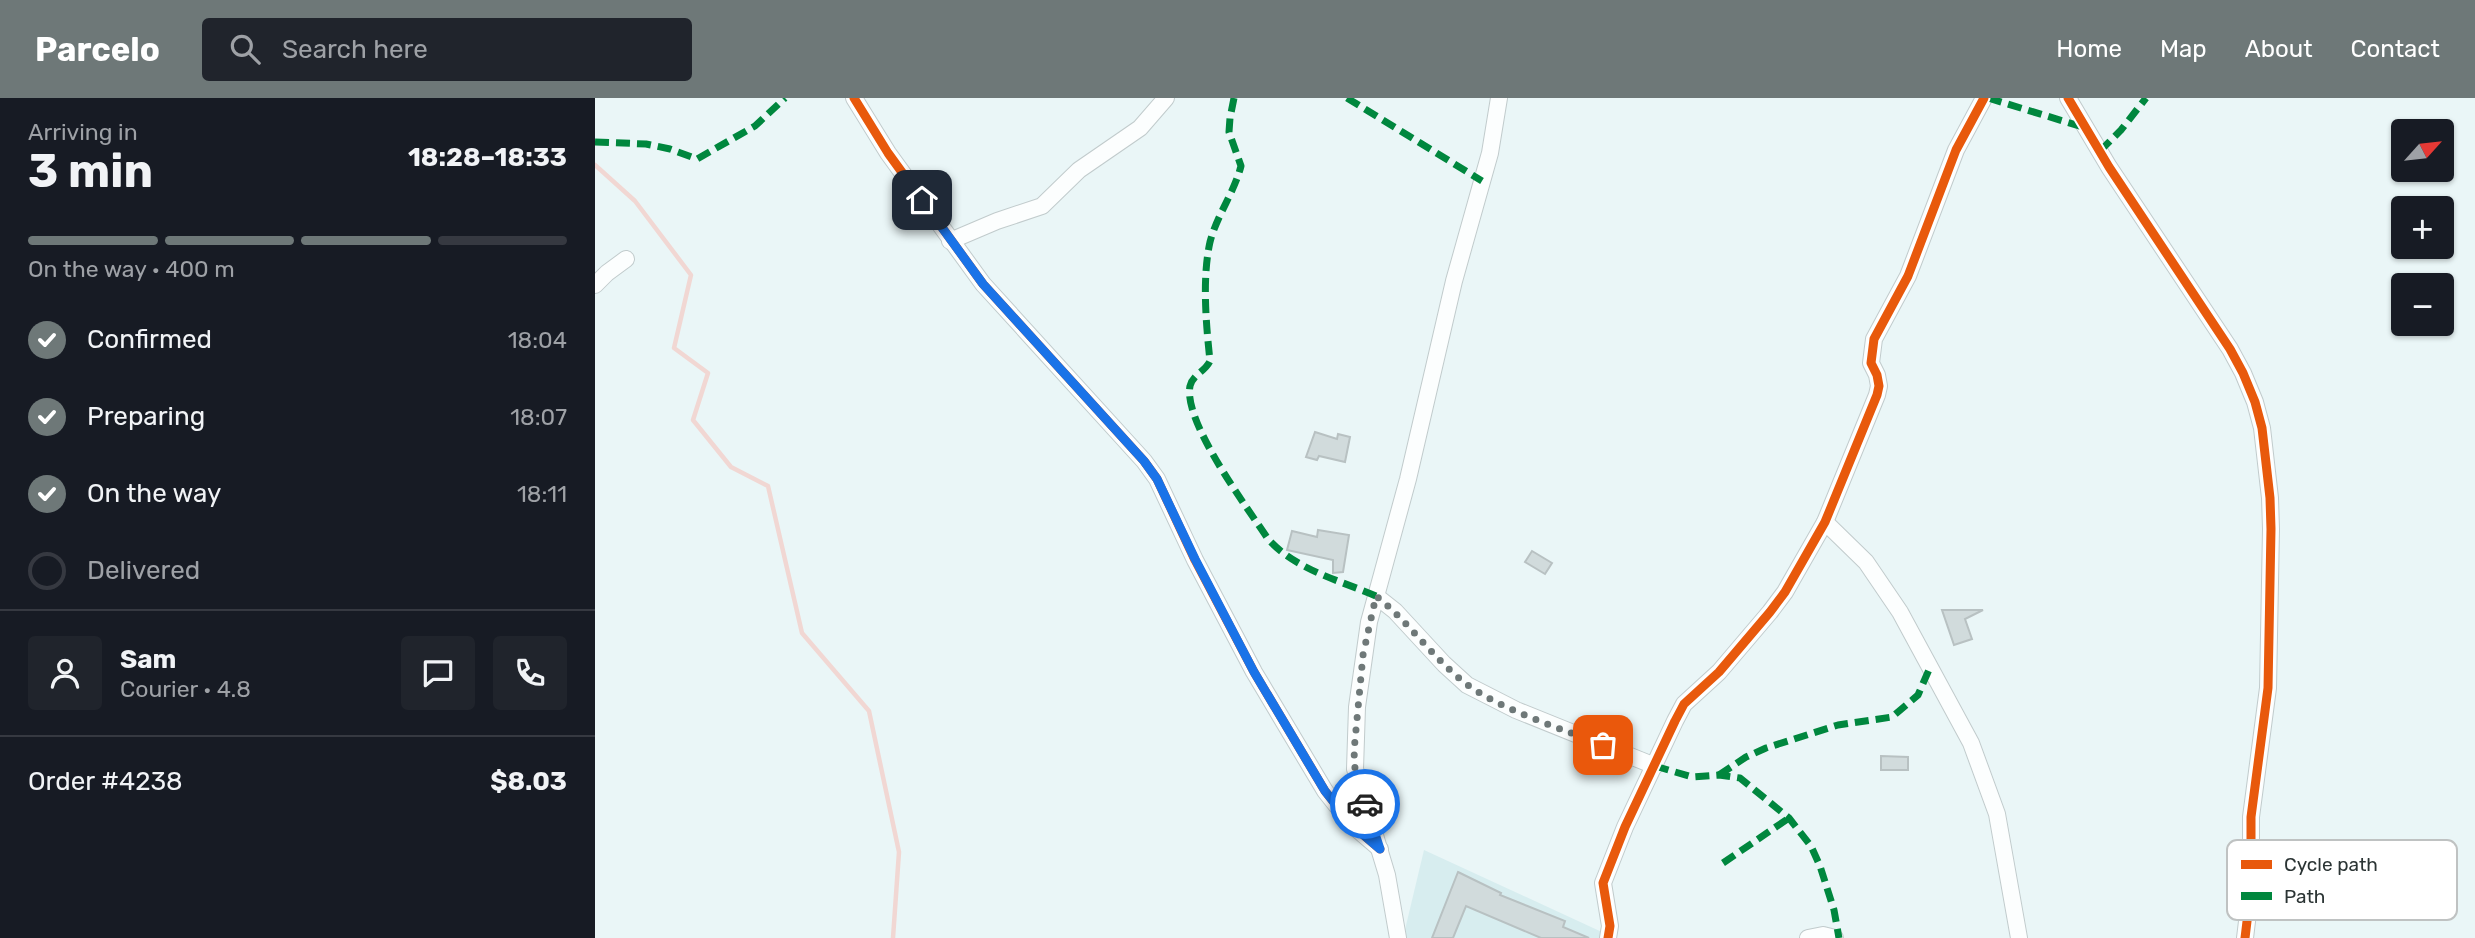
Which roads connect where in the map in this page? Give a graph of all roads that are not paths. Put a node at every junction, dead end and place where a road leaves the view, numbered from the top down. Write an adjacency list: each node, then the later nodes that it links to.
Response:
1 (854, 98): 6 (street)
2 (1165, 98): 6 (street)
3 (1983, 98): 9 (street)
4 (2068, 98): 12 (street)
5 (1495, 101): 10 (street)
6 (950, 241): 13 (street)
7 (626, 259): 8 (street)
8 (595, 285)
9 (1825, 522): 11 (street); 19 (street)
10 (1376, 596): 11 (street); 13 (street)
11 (1654, 766): 15 (street)
12 (2251, 840)
13 (1380, 849): 16 (street)
14 (2247, 920): 20 (street)
15 (1612, 934)
16 (1398, 938)
17 (1808, 938): 18 (street)
18 (1835, 938)
19 (2019, 938)
20 (2245, 938)

